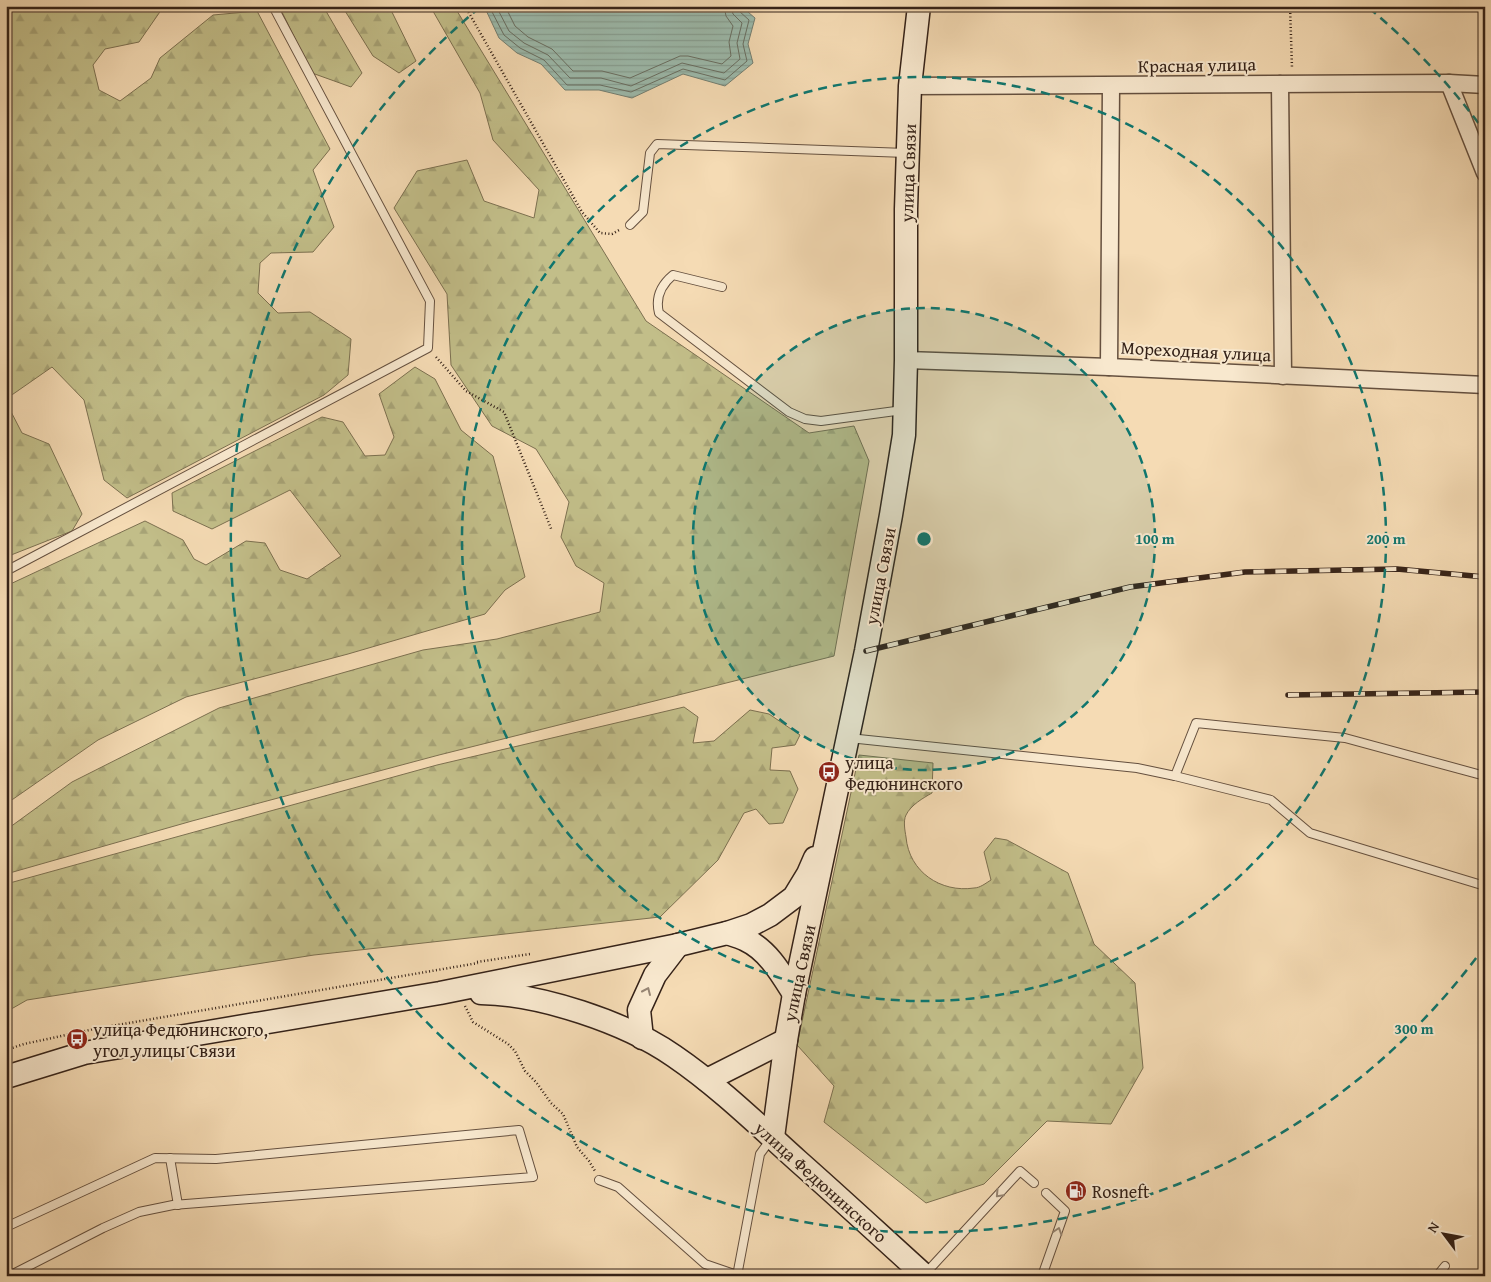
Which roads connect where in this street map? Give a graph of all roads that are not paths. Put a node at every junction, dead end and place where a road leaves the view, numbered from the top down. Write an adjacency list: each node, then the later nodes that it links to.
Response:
1 (274, 6): 17 (lane)
2 (918, 6): 6 (main road, улица Связи)
3 (1286, 84): 4 (street, Красная улица); 7 (street, Красная улица); 14 (street)
4 (1449, 84): 5 (street, Красная улица); 9 (street)
5 (1485, 85)
6 (910, 86): 7 (street, Красная улица); 8 (main road, улица Связи)
7 (1111, 86): 13 (street)
8 (908, 154): 10 (lane); 12 (main road, улица Связи)
9 (1485, 173)
10 (630, 225)
11 (722, 287): 16 (lane)
12 (906, 360): 13 (street, Мореходная улица); 16 (main road, улица Связи)
13 (1109, 367): 14 (street, Мореходная улица)
14 (1283, 376): 15 (street, Мореходная улица)
15 (1485, 384)
16 (905, 410): 18 (main road, улица Связи)
17 (6, 571)
18 (849, 738): 19 (lane); 21 (main road, улица Связи)
19 (1175, 776): 20 (lane); 22 (lane)
20 (1485, 776)
21 (831, 822): 23 (main road, улица Федюнинского); 26 (main road, улица Связи)
22 (1485, 886)
23 (727, 932): 24 (main road, улица Федюнинского); 26 (main road)
24 (678, 945): 25 (main road, улица Федюнинского); 27 (main road, one-way to 24)
25 (450, 993): 27 (main road, улица Федюнинского); 29 (main road, улица Федюнинского)
26 (794, 994): 28 (main road, улица Связи)
27 (642, 1038): 30 (main road, улица Федюнинского)
28 (786, 1040): 30 (main road); 31 (main road, улица Связи)
29 (6, 1077)
30 (707, 1080): 31 (main road, улица Федюнинского)
31 (772, 1137): 39 (lane); 40 (main road, улица Федюнинского)
32 (170, 1158): 36 (lane); 36 (lane); 37 (lane)
33 (600, 1180): 39 (lane)
34 (1034, 1183): 40 (lane, one-way to 40)
35 (1046, 1193): 42 (lane, one-way to 35)
36 (178, 1205): 41 (lane)
37 (6, 1228)
38 (1445, 1266): 43 (lane)
39 (737, 1275)
40 (924, 1275)
41 (9, 1276)
42 (1042, 1276)
43 (1437, 1276)

